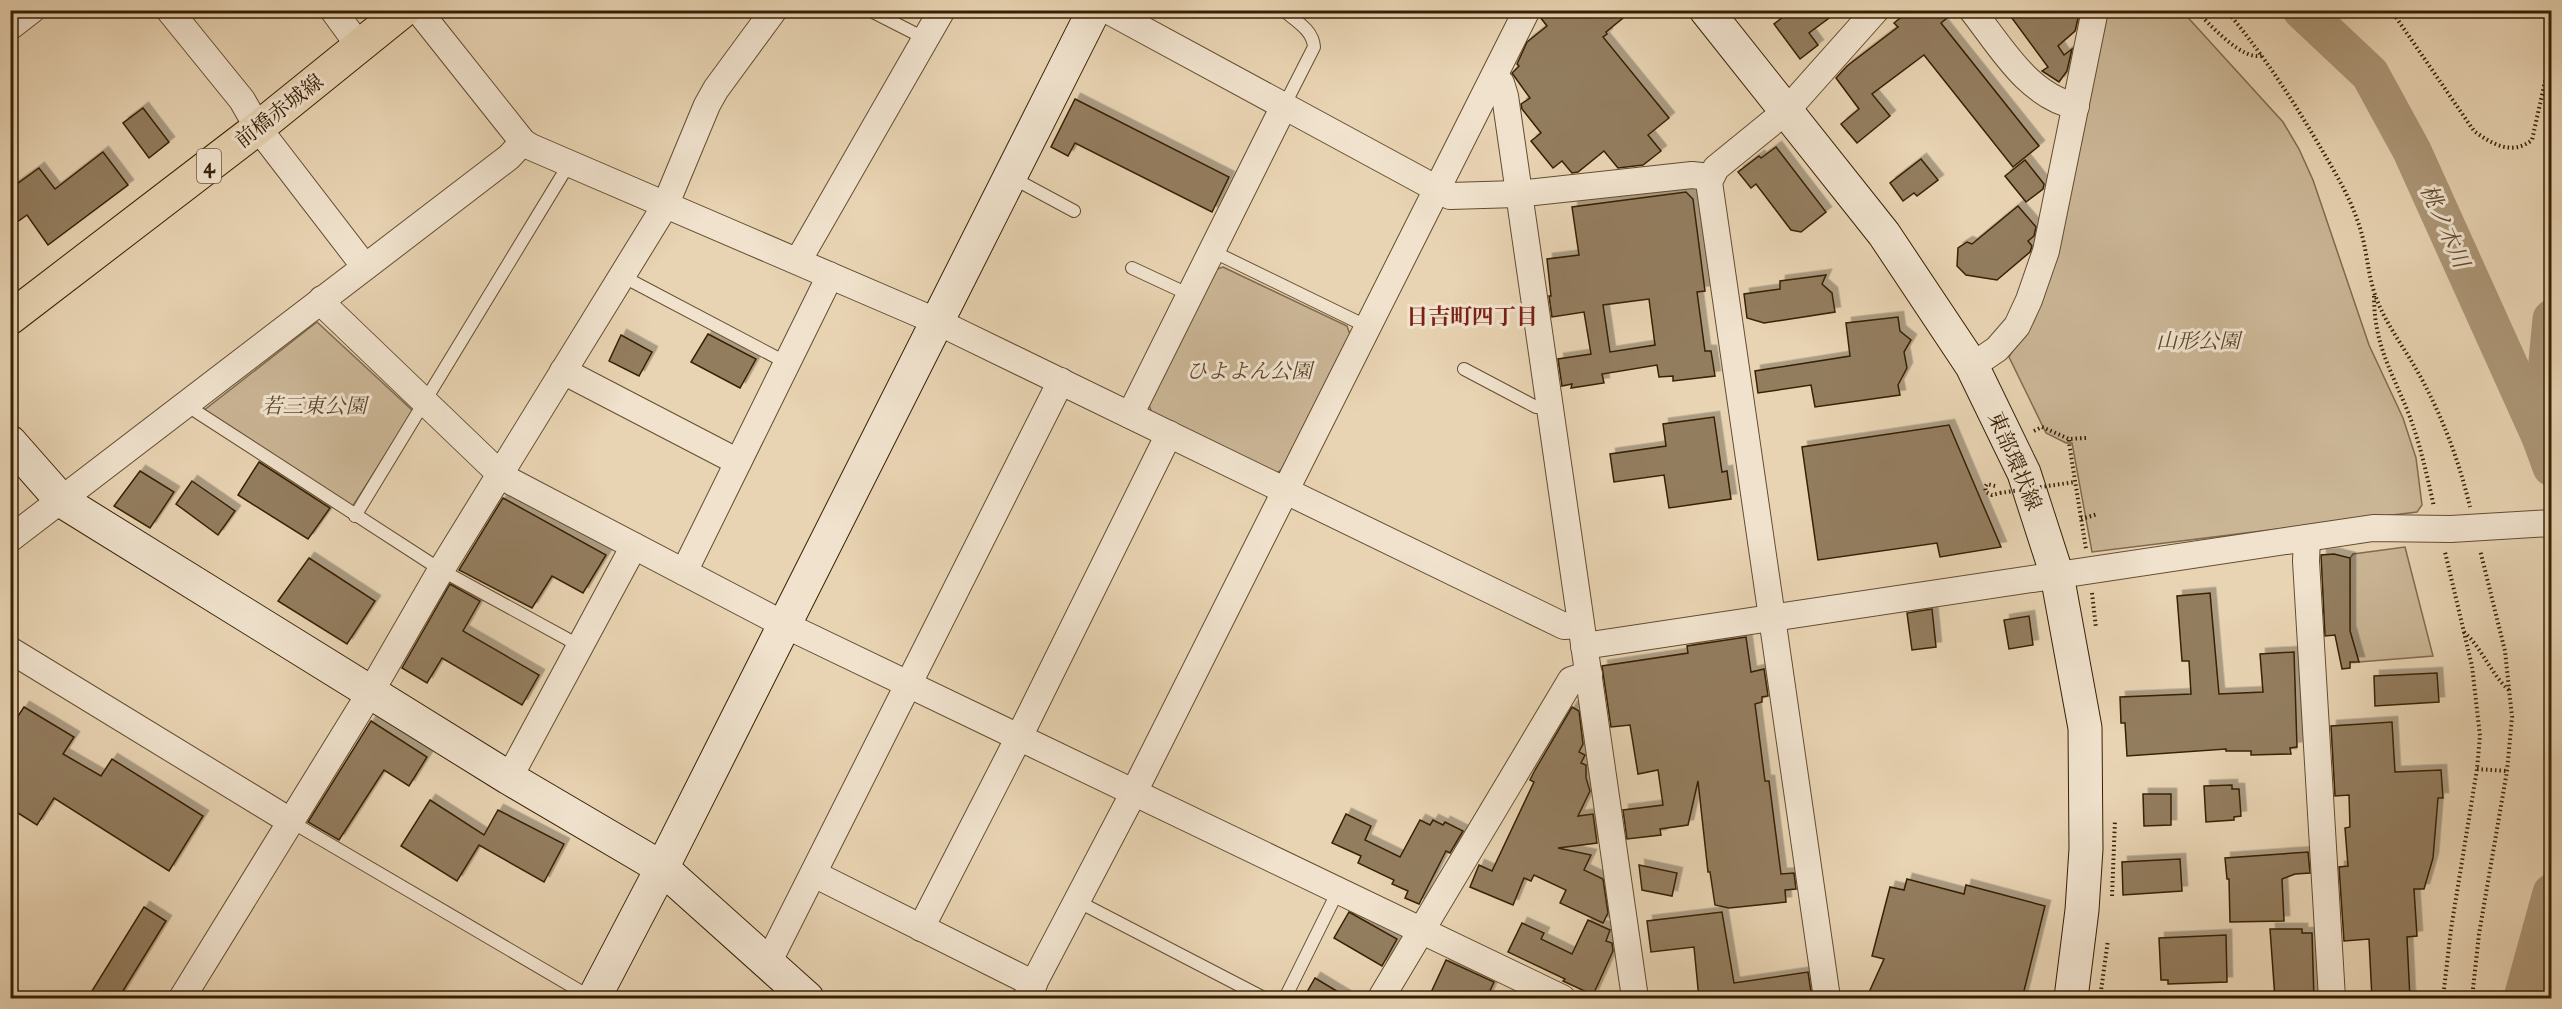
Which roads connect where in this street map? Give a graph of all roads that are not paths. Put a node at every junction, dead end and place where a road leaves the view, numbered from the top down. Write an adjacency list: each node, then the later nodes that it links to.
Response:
1 (32, 10): 17 (street)
2 (169, 10): 24 (street)
3 (333, 10): 19 (street)
4 (404, 10): 19 (main road, 前橋赤城線 / 4)
5 (418, 10): 25 (street)
6 (774, 10): 31 (street)
7 (869, 10): 18 (lane)
8 (942, 10): 18 (street)
9 (1094, 10): 27 (street)
10 (1107, 10): 22 (street)
11 (1283, 10): 22 (lane)
12 (1527, 10): 20 (street)
13 (1706, 10): 23 (street, 東部環状線)
14 (1876, 10): 23 (street)
15 (1972, 10): 21 (street)
16 (2095, 10): 21 (street)
17 (10, 27)
18 (926, 39): 34 (street)
19 (360, 47): 24 (main road, 前橋赤城線 / 4)
20 (1494, 77): 29 (street); 30 (street)
21 (2076, 106): 45 (street)
22 (1283, 108): 29 (street); 33 (street)
23 (1786, 111): 28 (street); 45 (street, 東部環状線)
24 (258, 128): 35 (street); 41 (main road, 前橋赤城線 / 4)
25 (523, 142): 26 (street); 35 (street)
26 (569, 164): 31 (street); 49 (lane)
27 (1011, 177): 32 (lane); 42 (street)
28 (1710, 177): 30 (street); 67 (street)
29 (1436, 190): 30 (street); 43 (street)
30 (1517, 194): 51 (street)
31 (664, 206): 34 (street); 38 (street)
32 (1074, 211)
33 (1212, 251): 39 (street); 43 (lane)
34 (798, 261): 37 (street)
35 (365, 267): 40 (street)
36 (1132, 268): 39 (lane)
37 (828, 275): 42 (street); 44 (street)
38 (622, 276): 44 (lane); 47 (street)
39 (1190, 295): 52 (street)
40 (322, 299): 49 (street); 50 (street)
41 (10, 318)
42 (938, 322): 48 (street); 68 (street)
43 (1368, 327): 57 (street)
44 (787, 363): 55 (street)
45 (1972, 366): 66 (street, 東部環状線)
46 (1464, 369): 51 (lane)
47 (563, 371): 55 (street); 56 (street)
48 (1060, 381): 52 (street); 73 (street)
49 (424, 401): 56 (street); 59 (lane)
50 (188, 402): 58 (street); 59 (lane)
51 (1550, 408): 69 (street)
52 (1130, 415): 53 (street)
53 (1169, 434): 57 (street); 75 (street)
54 (10, 442): 58 (street)
55 (738, 462): 65 (street)
56 (500, 474): 63 (street); 64 (street)
57 (1284, 491): 69 (street); 77 (street)
58 (62, 501): 62 (street); 74 (street)
59 (355, 516): 64 (lane)
60 (2552, 523): 61 (street, bridge)
61 (2307, 538): 66 (street); 97 (street)
62 (10, 539)
63 (634, 546): 65 (street); 70 (street)
64 (441, 570): 70 (lane); 74 (street)
65 (684, 572): 68 (street)
66 (2057, 575): 67 (street); 96 (street, 東部環状線)
67 (1772, 619): 69 (street); 95 (street)
68 (785, 625): 73 (street); 79 (street)
69 (1582, 636): 72 (street)
70 (580, 646): 76 (street)
71 (10, 650): 78 (street)
72 (1589, 674): 84 (street); 94 (street)
73 (909, 685): 75 (street); 80 (street)
74 (370, 693): 76 (street); 78 (street)
75 (1019, 737): 77 (street); 83 (street)
76 (510, 778): 79 (street)
77 (1134, 792): 81 (street); 82 (street)
78 (290, 821): 87 (street); 88 (lane)
79 (662, 868): 85 (street); 88 (street)
80 (814, 874): 83 (street); 85 (street)
81 (1338, 891): 84 (street); 91 (lane)
82 (1077, 901): 86 (street); 90 (lane)
83 (921, 928): 86 (street)
84 (1421, 931): 92 (street); 93 (street)
85 (768, 963): 89 (street)
86 (1030, 991)
87 (182, 999)
88 (593, 999)
89 (807, 999)
90 (1264, 999)
91 (1285, 999)
92 (1381, 999)
93 (1562, 999)
94 (1635, 999)
95 (1827, 999)
96 (2071, 999)
97 (2331, 999)

